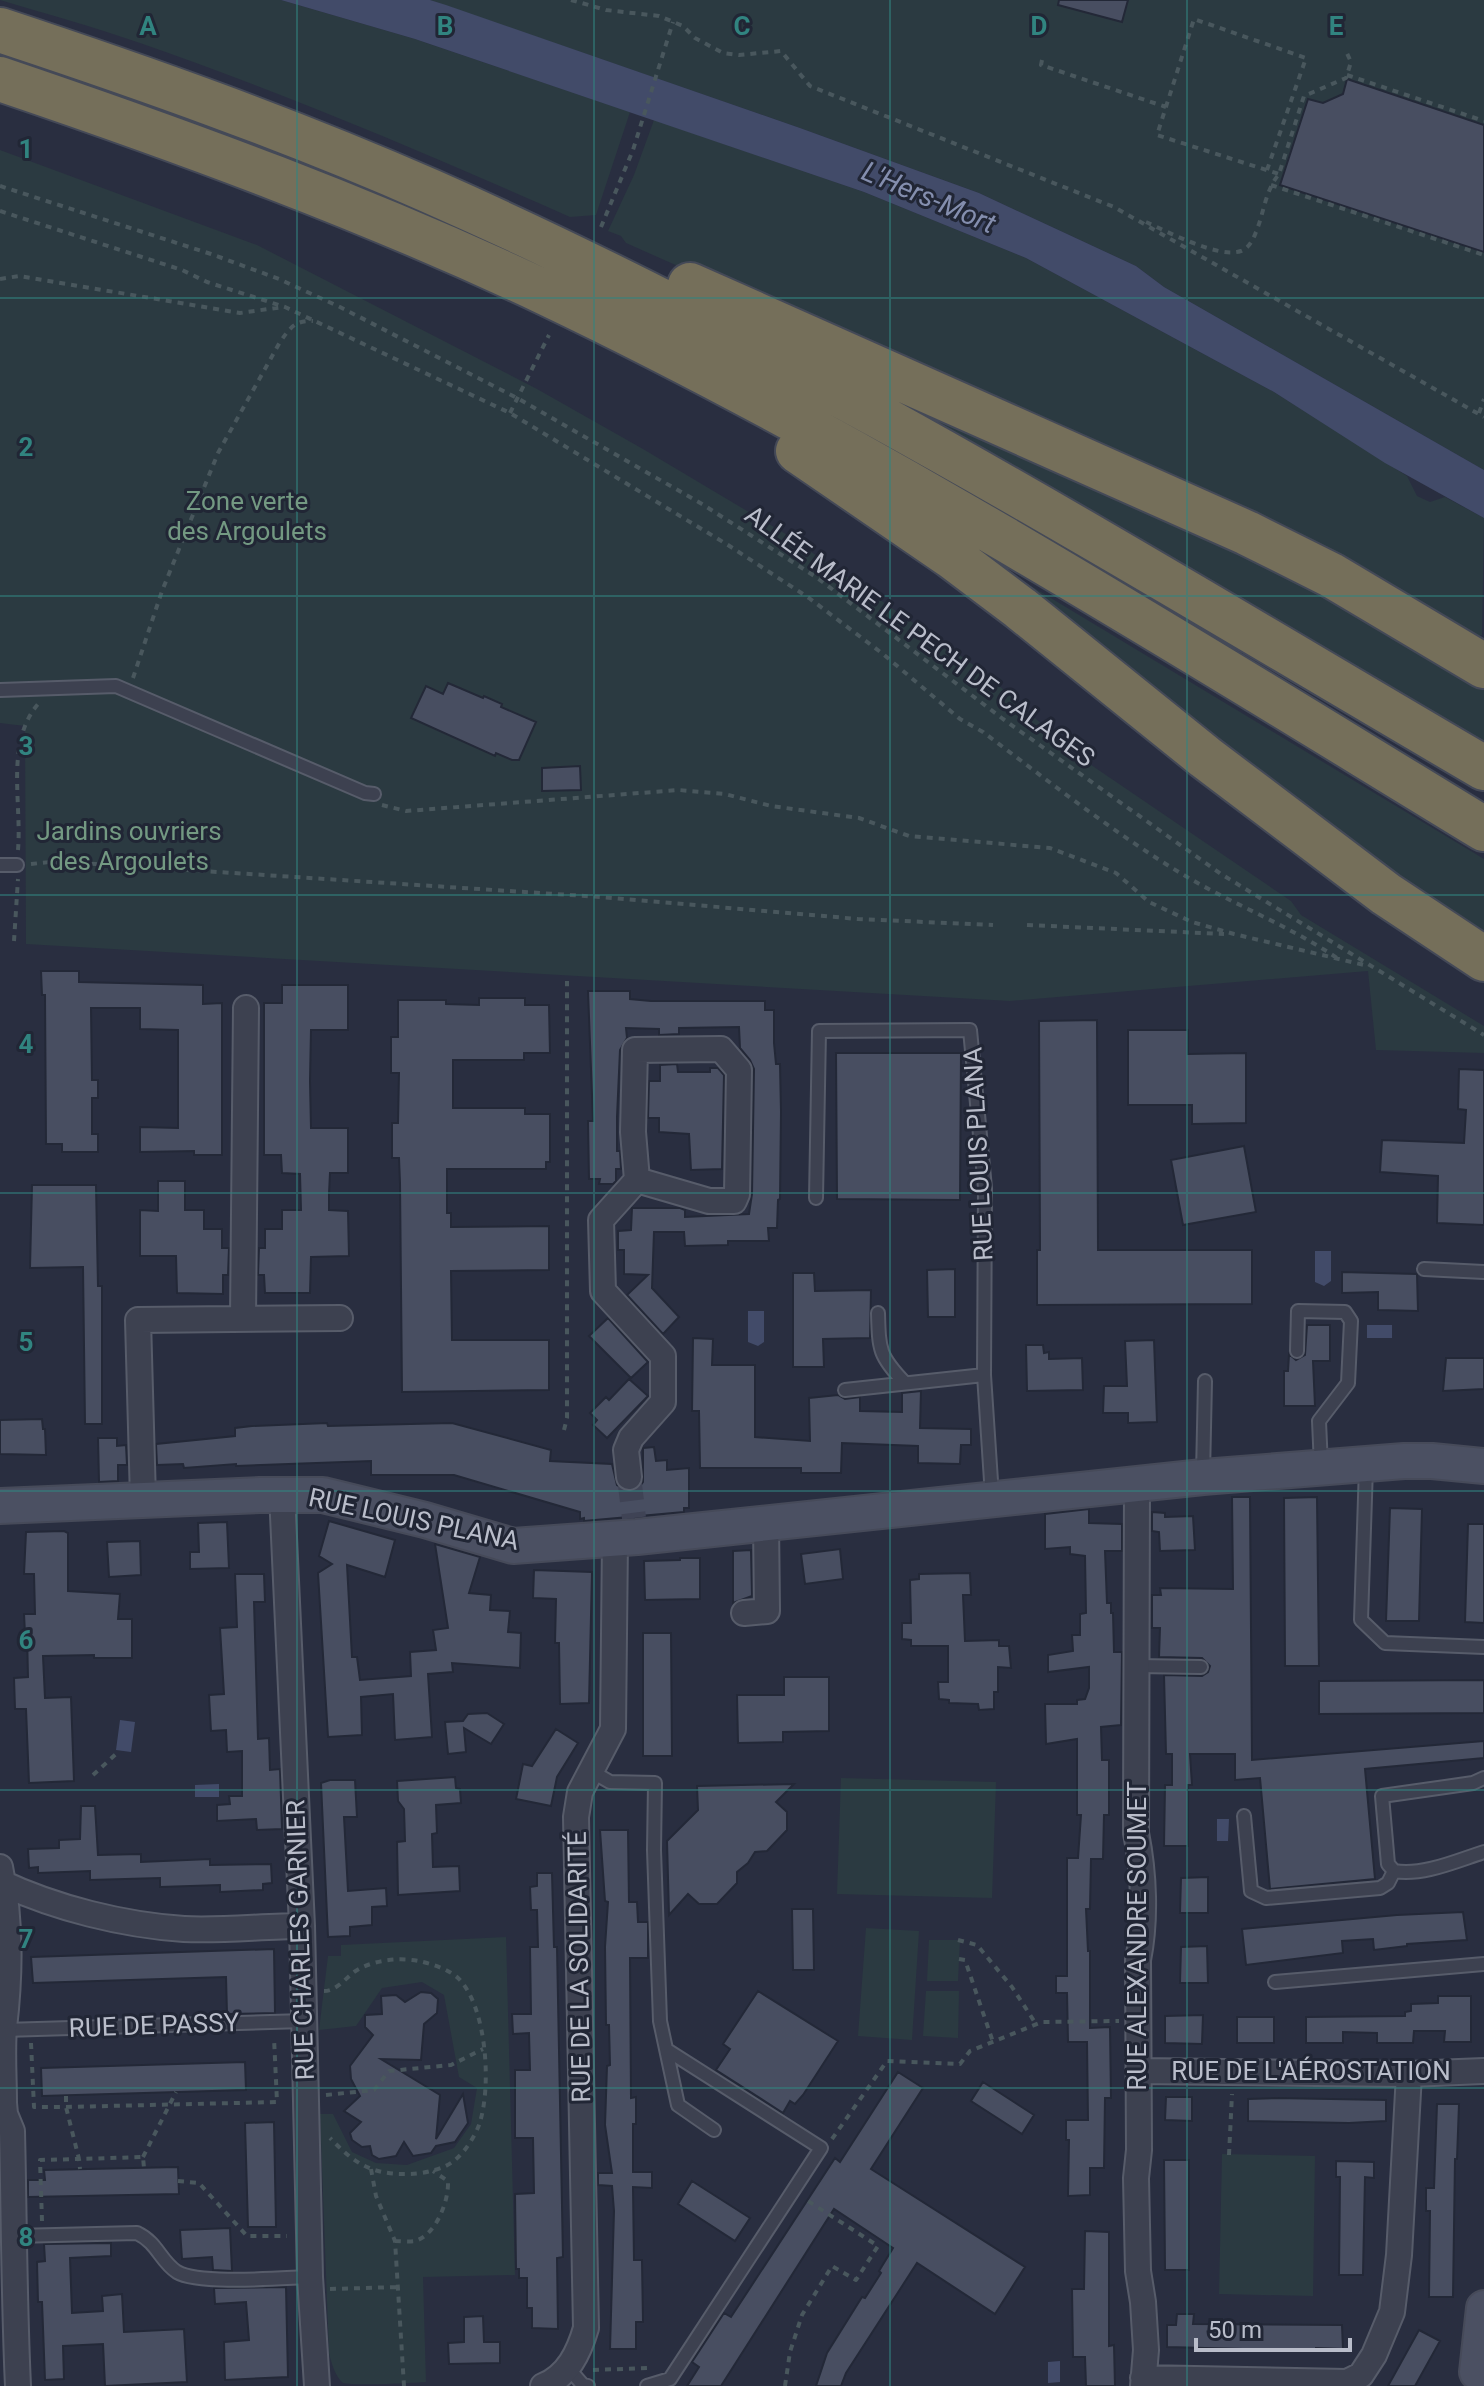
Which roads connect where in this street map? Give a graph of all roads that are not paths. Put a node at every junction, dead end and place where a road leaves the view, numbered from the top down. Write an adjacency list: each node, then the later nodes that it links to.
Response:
1 (0, 30): 3 (highway)
2 (0, 79): 4 (highway)
3 (310, 141): 5 (highway); 9 (highway)
4 (697, 370): 11 (highway); 14 (highway)
5 (1407, 618): 6 (highway); 7 (highway)
6 (1484, 653)
7 (1484, 666)
8 (0, 690): 10 (lane)
9 (1484, 768)
10 (369, 793)
11 (1484, 829)
12 (0, 865): 13 (lane)
13 (17, 865)
14 (1483, 957)
15 (246, 1008): 21 (street)
16 (637, 1180): 16 (street); 31 (street)
17 (816, 1198): 24 (lane, RUE LOUIS PLANA)
18 (1424, 1269): 19 (lane)
19 (1484, 1272)
20 (878, 1313): 26 (lane)
21 (243, 1318): 22 (street); 35 (street)
22 (340, 1318)
23 (1297, 1351): 30 (lane)
24 (984, 1375): 26 (lane); 36 (lane, RUE LOUIS PLANA)
25 (1205, 1381): 32 (lane)
26 (905, 1383): 27 (lane)
27 (845, 1390)
28 (1367, 1464): 29 (street, RUE LOUIS PLANA); 30 (street, RUE LOUIS PLANA); 41 (lane)
29 (1484, 1466)
30 (1321, 1469): 32 (street, RUE LOUIS PLANA)
31 (629, 1477)
32 (1203, 1477): 33 (street, RUE LOUIS PLANA)
33 (1137, 1485): 36 (street, RUE LOUIS PLANA); 42 (street, RUE ALEXANDRE SOUMET)
34 (282, 1494): 35 (street, RUE LOUIS PLANA); 39 (street, RUE LOUIS PLANA); 50 (street, RUE CHARLES GARNIER)
35 (143, 1499): 37 (street, RUE LOUIS PLANA)
36 (992, 1500): 38 (street, RUE LOUIS PLANA)
37 (0, 1506)
38 (766, 1523): 39 (street, RUE LOUIS PLANA); 40 (street)
39 (629, 1531): 44 (street, RUE DE LA SOLIDARITÉ)
40 (744, 1613)
41 (1484, 1647)
42 (1137, 1666): 43 (lane); 56 (street, RUE ALEXANDRE SOUMET)
43 (1201, 1667)
44 (589, 1770): 55 (lane); 64 (street, RUE DE LA SOLIDARITÉ)
45 (1484, 1778): 48 (lane)
46 (1244, 1816): 48 (lane)
47 (1484, 1852): 48 (lane)
48 (1394, 1871)
49 (1, 1877): 50 (street); 54 (street)
50 (302, 1926): 53 (street, RUE CHARLES GARNIER)
51 (1484, 1964): 52 (lane)
52 (1275, 1982)
53 (304, 2021): 54 (lane, RUE DE PASSY); 61 (street, RUE CHARLES GARNIER)
54 (4, 2030): 60 (street)
55 (667, 2050): 59 (lane); 70 (lane)
56 (1138, 2071): 58 (street, RUE DE L'AÉROSTATION); 65 (street, RUE ALEXANDRE SOUMET)
57 (1484, 2071): 58 (street, RUE DE L'AÉROSTATION)
58 (1409, 2074): 65 (street)
59 (714, 2130)
60 (8, 2255): 61 (lane); 66 (street)
61 (310, 2283): 67 (street, RUE CHARLES GARNIER)
62 (1484, 2308): 63 (street)
63 (1480, 2370)
64 (572, 2373): 68 (street, RUE DE LA SOLIDARITÉ); 69 (lane)
65 (1143, 2382)
66 (18, 2386)
67 (317, 2386)
68 (543, 2386)
69 (588, 2386)
70 (647, 2386)

